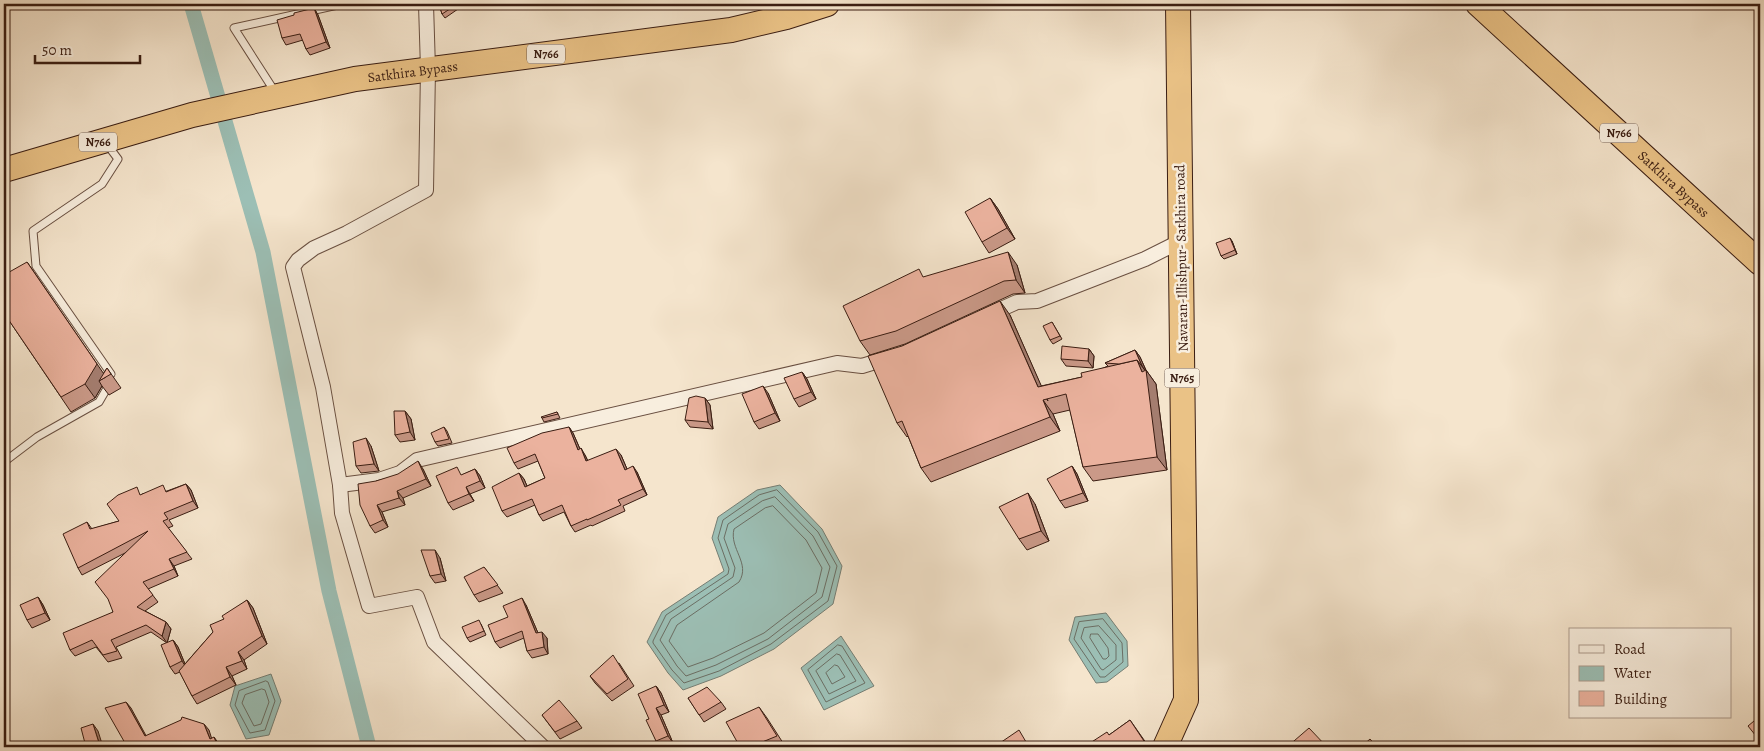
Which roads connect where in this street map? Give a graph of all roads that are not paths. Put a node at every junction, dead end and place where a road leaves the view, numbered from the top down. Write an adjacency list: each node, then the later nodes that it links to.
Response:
1 (342, 4): 7 (lane)
2 (426, 4): 6 (street)
3 (827, 4): 6 (highway, Satkhira Bypass / N766)
4 (1178, 4): 10 (highway, Navaran-Illishpur- Satkhira road / N765)
5 (1478, 4): 11 (highway, Satkhira Bypass / N766)
6 (428, 69): 7 (highway, Satkhira Bypass / N766); 15 (street)
7 (270, 98): 8 (highway, Satkhira Bypass / N766)
8 (103, 140): 9 (highway, Satkhira Bypass / N766); 14 (lane)
9 (4, 170)
10 (1181, 241): 12 (street); 17 (highway, Navaran-Illishpur- Satkhira road / N765)
11 (1760, 264)
12 (975, 321)
13 (899, 355): 15 (street)
14 (4, 462)
15 (340, 485): 16 (street)
16 (544, 747)
17 (1165, 747)

